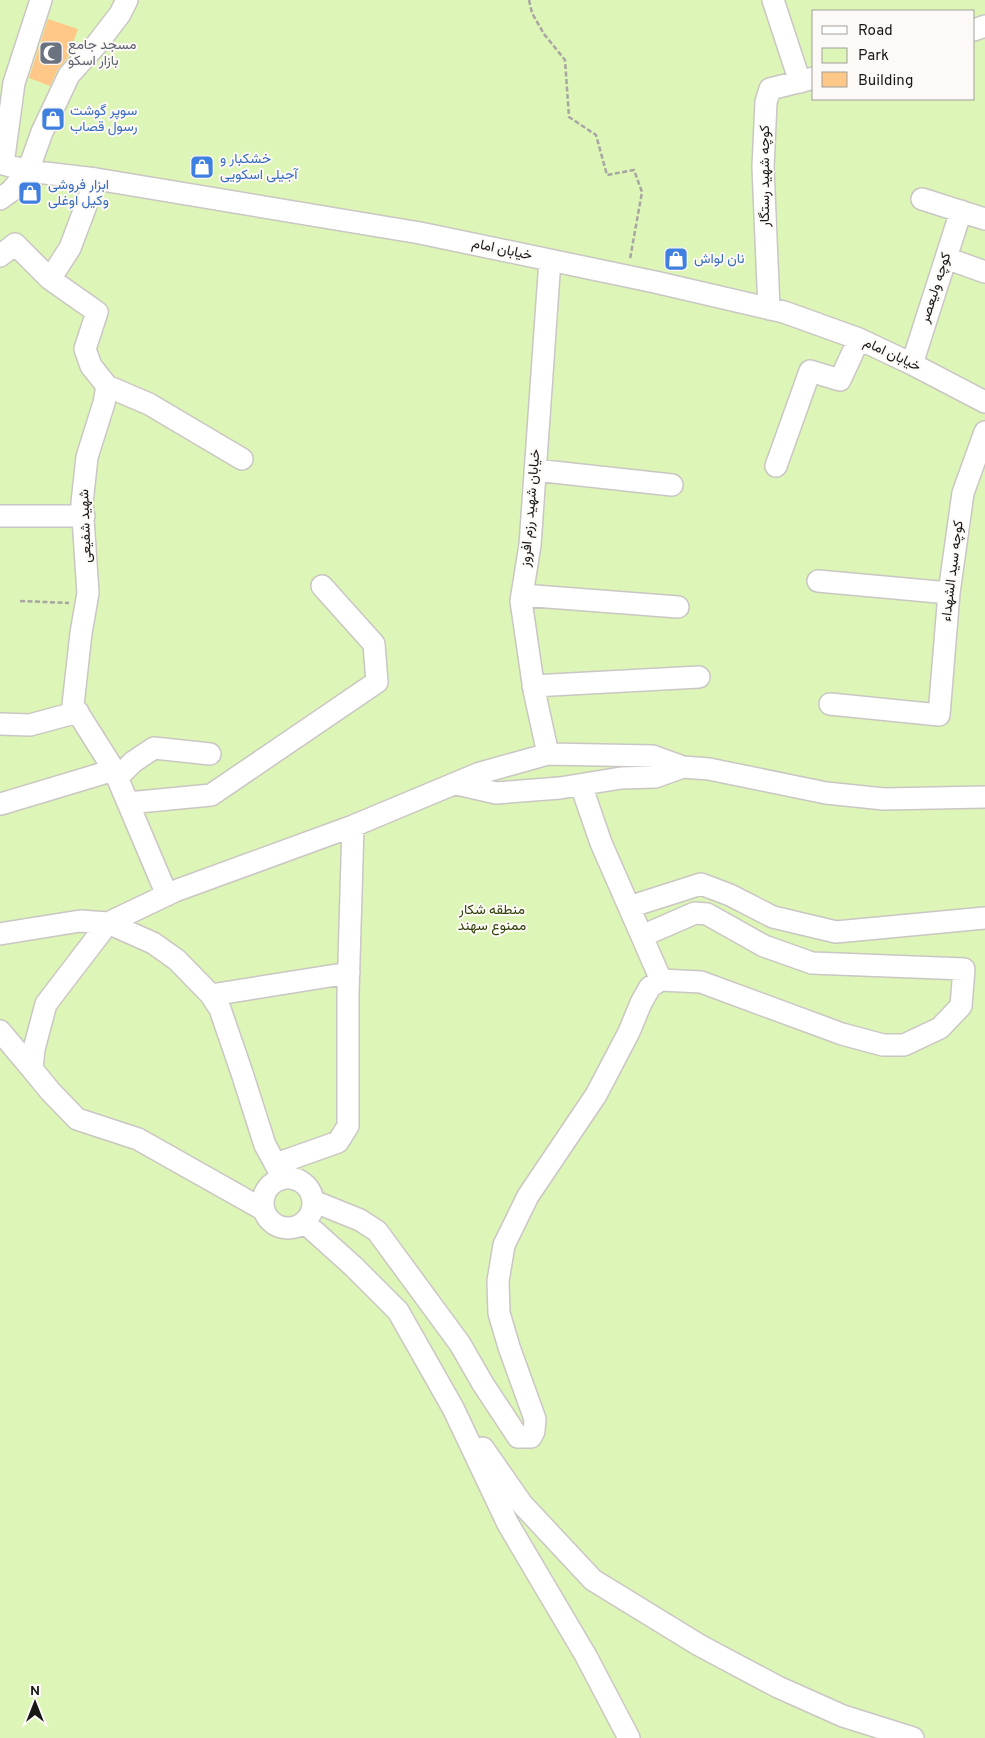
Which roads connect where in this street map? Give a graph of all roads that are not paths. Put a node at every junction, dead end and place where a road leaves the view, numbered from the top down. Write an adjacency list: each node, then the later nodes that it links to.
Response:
1 (41, 0): 5 (street)
2 (127, 0): 6 (street)
3 (773, 0): 4 (street)
4 (807, 80): 17 (street, کوچه شهید رستگار)
5 (1, 163): 6 (street, خیابان امام)
6 (28, 171): 7 (street, خیابان امام); 8 (street)
7 (96, 179): 14 (street, خیابان امام); 16 (street)
8 (0, 199)
9 (922, 199): 10 (street)
10 (960, 212): 11 (street); 13 (street, کوچه ولیعصر)
11 (985, 219)
12 (0, 256): 16 (street)
13 (946, 258): 15 (street); 19 (street, کوچه ولیعصر)
14 (550, 260): 17 (street, خیابان امام); 25 (street, خیابان شهید رزم افروز)
15 (985, 272)
16 (50, 279): 20 (street)
17 (769, 309): 18 (street, خیابان امام)
18 (858, 339): 19 (street, خیابان امام); 24 (street)
19 (912, 364): 21 (street, خیابان امام)
20 (106, 386): 23 (street); 28 (street, شهید شفیعی)
21 (985, 402)
22 (985, 432): 31 (street, کوچه سید الشهداء)
23 (242, 459)
24 (776, 466)
25 (535, 470): 26 (street); 32 (street, خیابان شهید رزم افروز)
26 (672, 485)
27 (0, 516): 28 (street)
28 (84, 516): 37 (street, شهید شفیعی)
29 (818, 580): 31 (street)
30 (322, 586): 46 (street)
31 (949, 593): 36 (street, کوچه سید الشهداء)
32 (522, 595): 33 (street); 35 (street, خیابان شهید رزم افروز)
33 (678, 607)
34 (699, 677): 35 (street)
35 (533, 686): 40 (street, خیابان شهید رزم افروز)
36 (830, 704)
37 (78, 712): 38 (street); 42 (street, شهید شفیعی)
38 (0, 724)
39 (210, 754): 42 (street)
40 (548, 754): 41 (street); 43 (street)
41 (683, 767): 44 (street); 45 (street)
42 (116, 774): 46 (street, شهید شفیعی); 47 (street)
43 (457, 784): 44 (street); 48 (street)
44 (581, 785): 50 (street)
45 (985, 797)
46 (128, 803): 49 (street, شهید شفیعی)
47 (1, 804)
48 (352, 826): 49 (street); 55 (street)
49 (167, 895): 52 (street)
50 (629, 907): 51 (street); 54 (street)
51 (985, 918)
52 (108, 923): 53 (street); 57 (street); 59 (street)
53 (0, 934)
54 (642, 936): 56 (street); 56 (street)
55 (349, 973): 57 (street); 60 (street)
56 (661, 980): 61 (street)
57 (211, 995): 60 (street)
58 (0, 1031): 59 (street)
59 (32, 1069): 62 (street)
60 (280, 1171): 61 (street); 62 (street)
61 (313, 1201): 63 (street)
62 (264, 1210): 63 (street)
63 (304, 1222): 64 (street)
64 (453, 1408): 65 (street); 66 (street)
65 (629, 1738)
66 (914, 1738)

